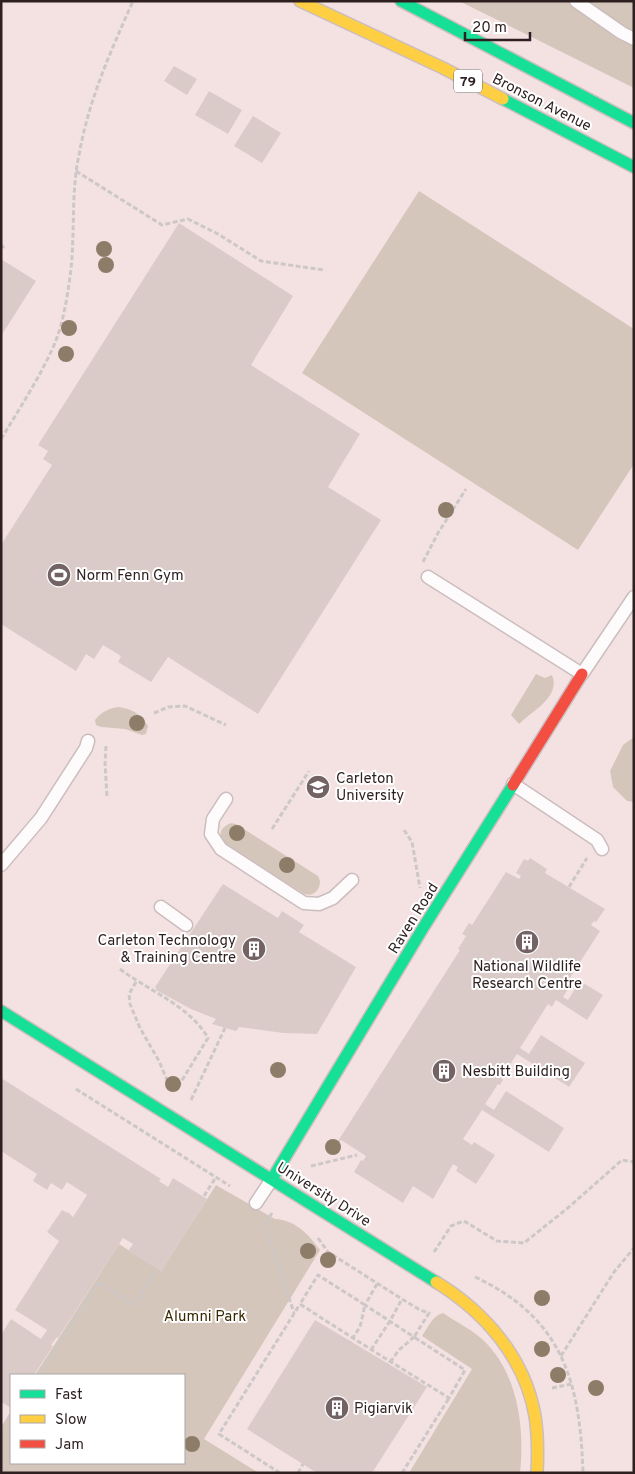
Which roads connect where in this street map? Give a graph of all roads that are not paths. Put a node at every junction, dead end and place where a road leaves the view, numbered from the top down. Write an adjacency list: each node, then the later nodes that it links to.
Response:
1 (300, 1): 6 (street, Bronson Avenue / 79)
2 (401, 1): 5 (street, Bronson Avenue)
3 (576, 1): 4 (lane)
4 (634, 39)
5 (634, 123)
6 (634, 167)
7 (424, 572): 9 (lane)
8 (634, 597): 9 (lane)
9 (582, 674): 11 (street, Raven Road)
10 (88, 741): 14 (lane)
11 (513, 784): 13 (lane); 19 (street, Raven Road)
12 (226, 799): 15 (lane)
13 (599, 844)
14 (1, 865)
15 (352, 880)
16 (162, 907): 17 (lane)
17 (186, 925)
18 (1, 1011): 19 (street, University Drive)
19 (272, 1180): 20 (lane); 21 (street, University Drive)
20 (256, 1203)
21 (536, 1473)

